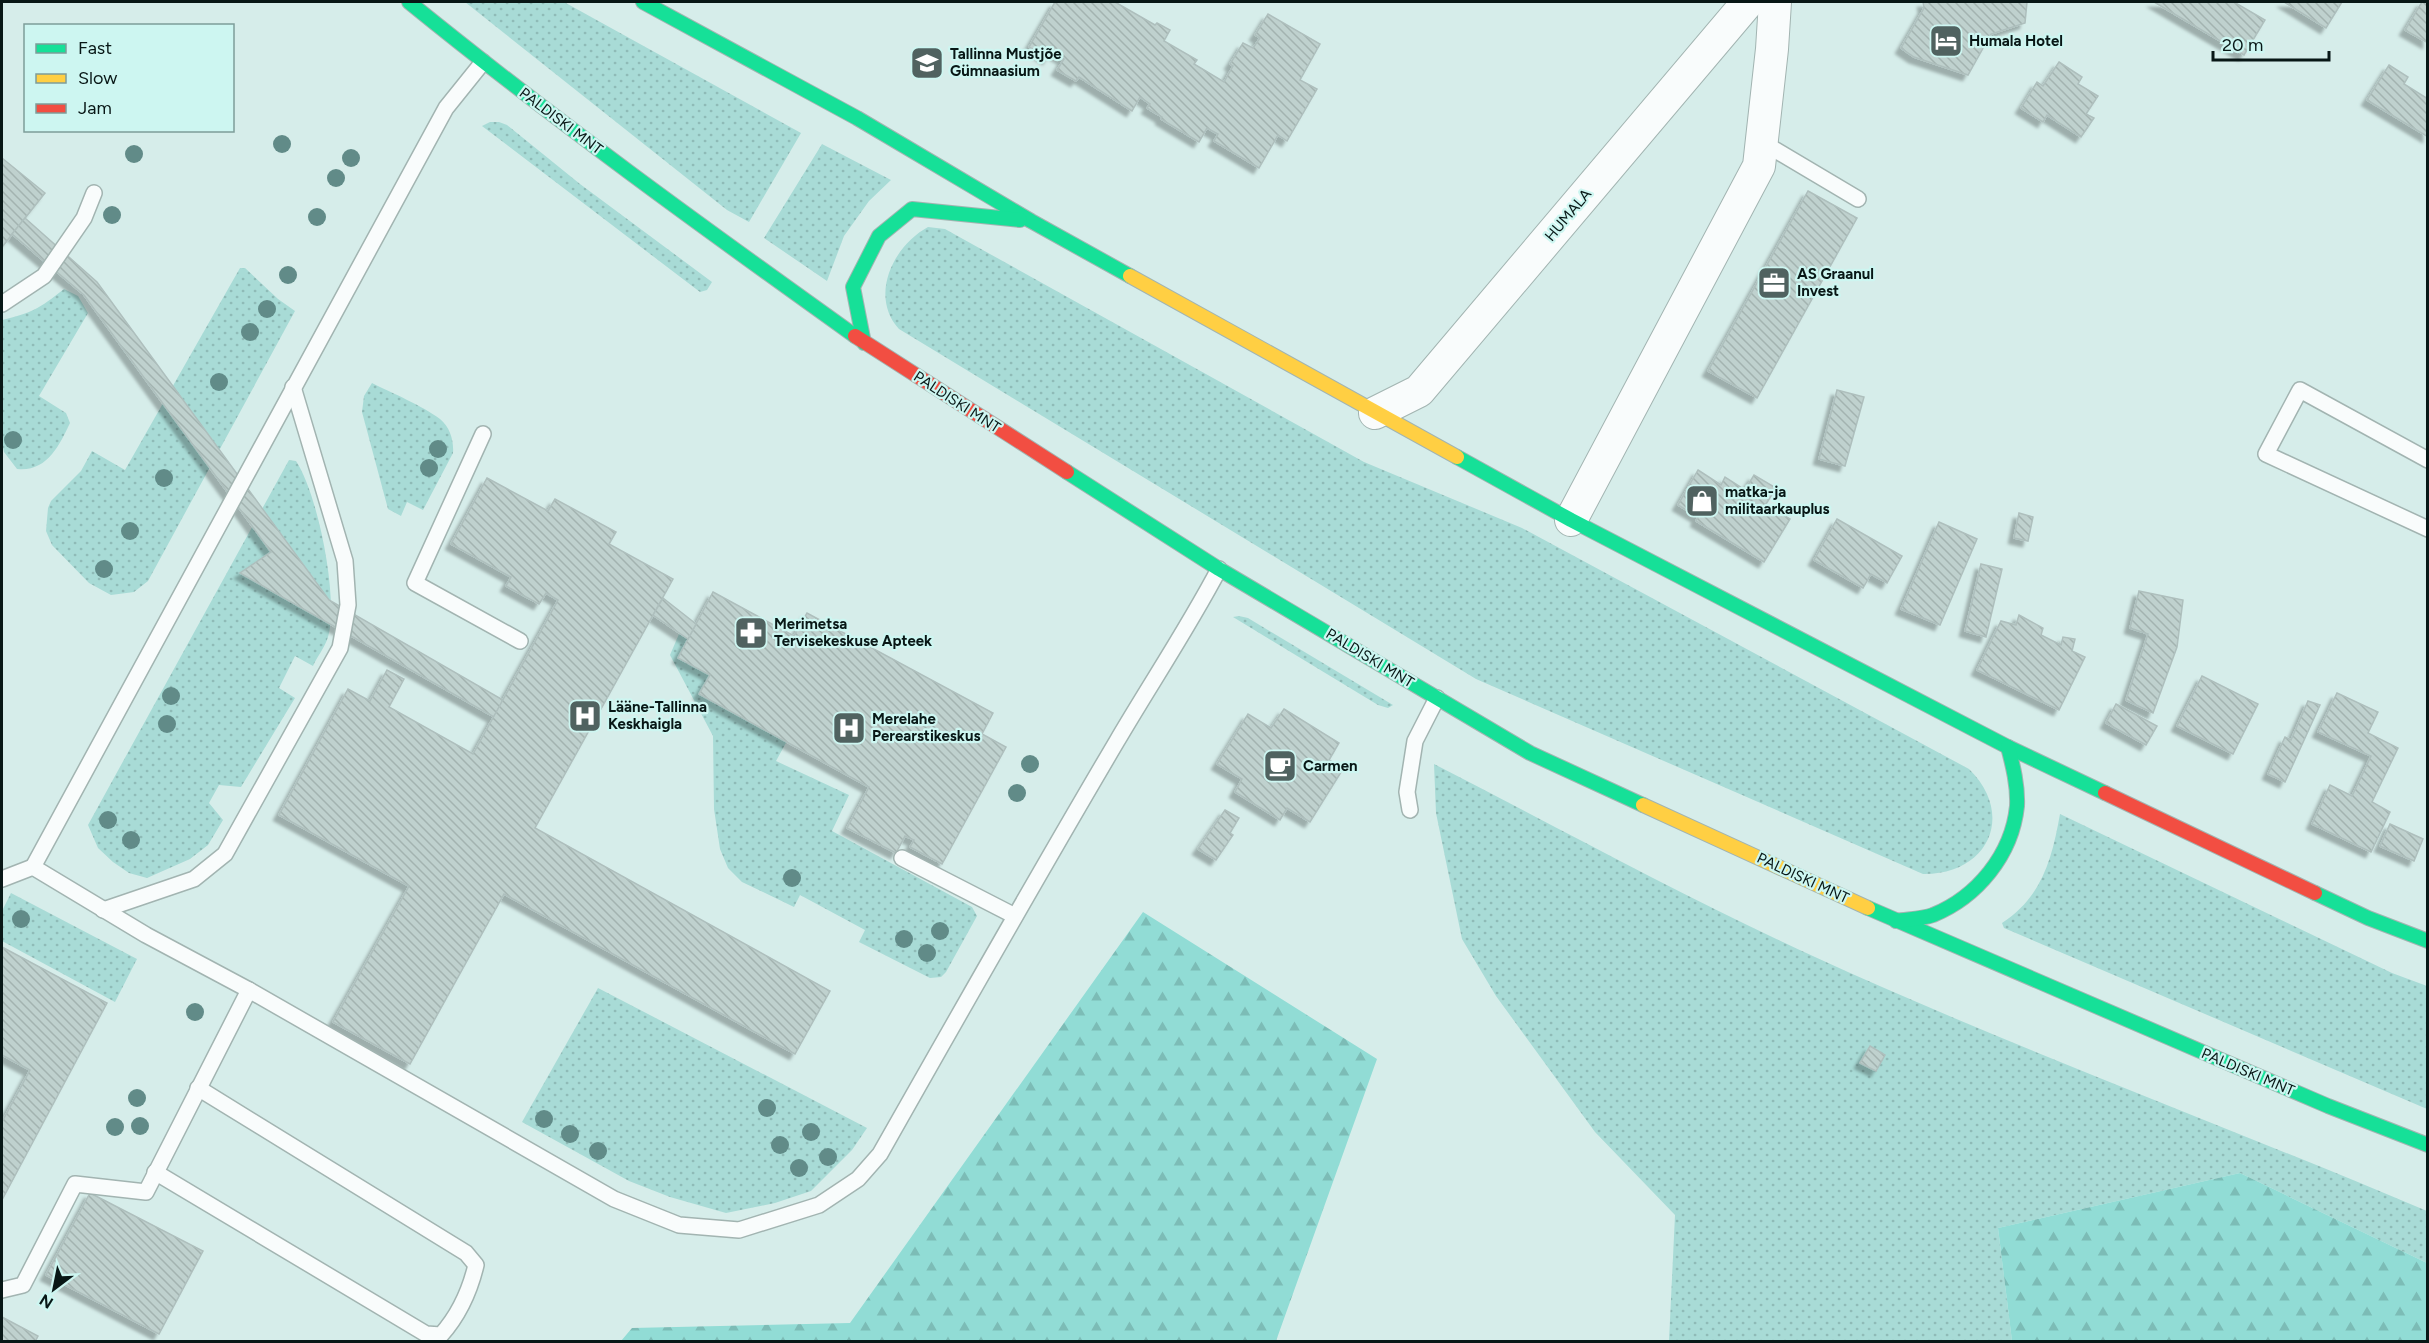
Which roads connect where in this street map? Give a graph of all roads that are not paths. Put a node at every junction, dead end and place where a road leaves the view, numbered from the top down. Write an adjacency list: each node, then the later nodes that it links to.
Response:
1 (409, 2): 5 (main road, PALDISKI MNT)
2 (643, 2): 9 (main road)
3 (1748, 2): 13 (street, HUMALA)
4 (1775, 2): 6 (street)
5 (483, 62): 11 (main road, PALDISKI MNT); 12 (lane)
6 (1762, 142): 8 (lane); 16 (street)
7 (94, 193): 10 (lane)
8 (1858, 199)
9 (1031, 221): 11 (main road); 13 (main road)
10 (2, 304)
11 (864, 343): 18 (main road, PALDISKI MNT)
12 (293, 387): 24 (lane); 26 (lane)
13 (1375, 413): 16 (main road)
14 (483, 435): 19 (lane)
15 (2427, 460): 17 (lane)
16 (1571, 520): 21 (main road)
17 (2427, 529)
18 (1219, 570): 20 (main road, PALDISKI MNT); 27 (lane)
19 (520, 641)
20 (1437, 698): 22 (lane); 28 (main road, PALDISKI MNT)
21 (2008, 747): 28 (main road); 29 (main road)
22 (1410, 810)
23 (902, 858): 27 (lane)
24 (33, 867): 25 (lane); 26 (lane)
25 (2, 879)
26 (103, 910): 30 (lane)
27 (1015, 916): 30 (lane)
28 (1896, 921): 32 (main road, PALDISKI MNT)
29 (2427, 941)
30 (249, 990): 31 (lane)
31 (198, 1088): 33 (lane); 33 (lane)
32 (2427, 1145)
33 (155, 1172): 34 (lane)
34 (2, 1290)

